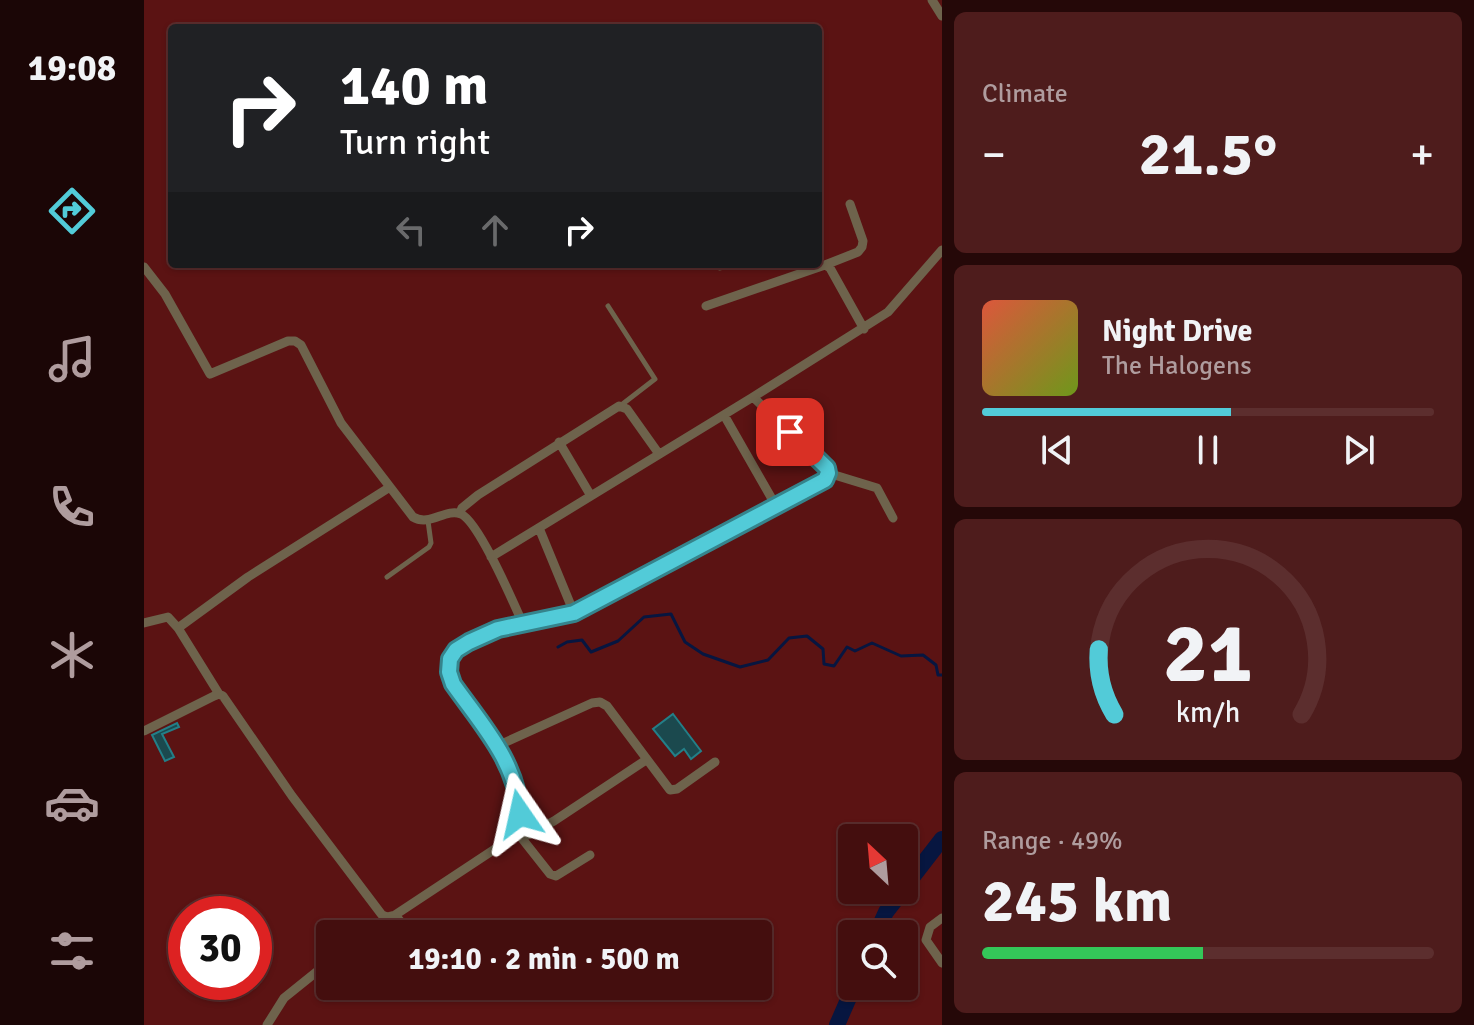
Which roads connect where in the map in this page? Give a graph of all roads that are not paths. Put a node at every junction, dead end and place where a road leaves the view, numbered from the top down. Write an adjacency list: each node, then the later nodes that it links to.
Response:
1 (932, 0): 2 (street)
2 (942, 16)
3 (850, 204): 6 (street)
4 (942, 250): 11 (street)
5 (822, 265): 6 (street)
6 (825, 265): 11 (street)
7 (144, 267): 18 (street)
8 (800, 268): 10 (street)
9 (608, 306): 13 (lane)
10 (706, 306)
11 (864, 329): 12 (street)
12 (753, 397): 14 (street); 17 (street)
13 (619, 406): 15 (street); 16 (street)
14 (724, 415): 16 (street); 20 (street)
15 (559, 442): 19 (street); 21 (street)
16 (659, 454): 19 (street)
17 (828, 473): 20 (street); 22 (street)
18 (390, 487): 23 (street); 30 (street)
19 (591, 496): 24 (street)
20 (776, 506): 27 (street)
21 (460, 513): 23 (street); 25 (street)
22 (893, 518)
23 (428, 521): 26 (lane)
24 (539, 528): 25 (street); 27 (street)
25 (491, 557): 29 (street)
26 (387, 577)
27 (574, 613): 29 (street)
28 (144, 623): 30 (street)
29 (523, 624): 33 (street)
30 (178, 628): 31 (street)
31 (219, 694): 32 (street); 38 (street)
32 (144, 731)
33 (497, 746): 34 (street); 36 (street)
34 (646, 760): 35 (street); 36 (street)
35 (715, 762)
36 (519, 834): 37 (street); 38 (street)
37 (590, 855)
38 (391, 916): 40 (street); 41 (street)
39 (942, 918): 42 (street)
40 (385, 920)
41 (395, 920)
42 (942, 963)
43 (316, 972): 44 (street)
44 (267, 1025)

